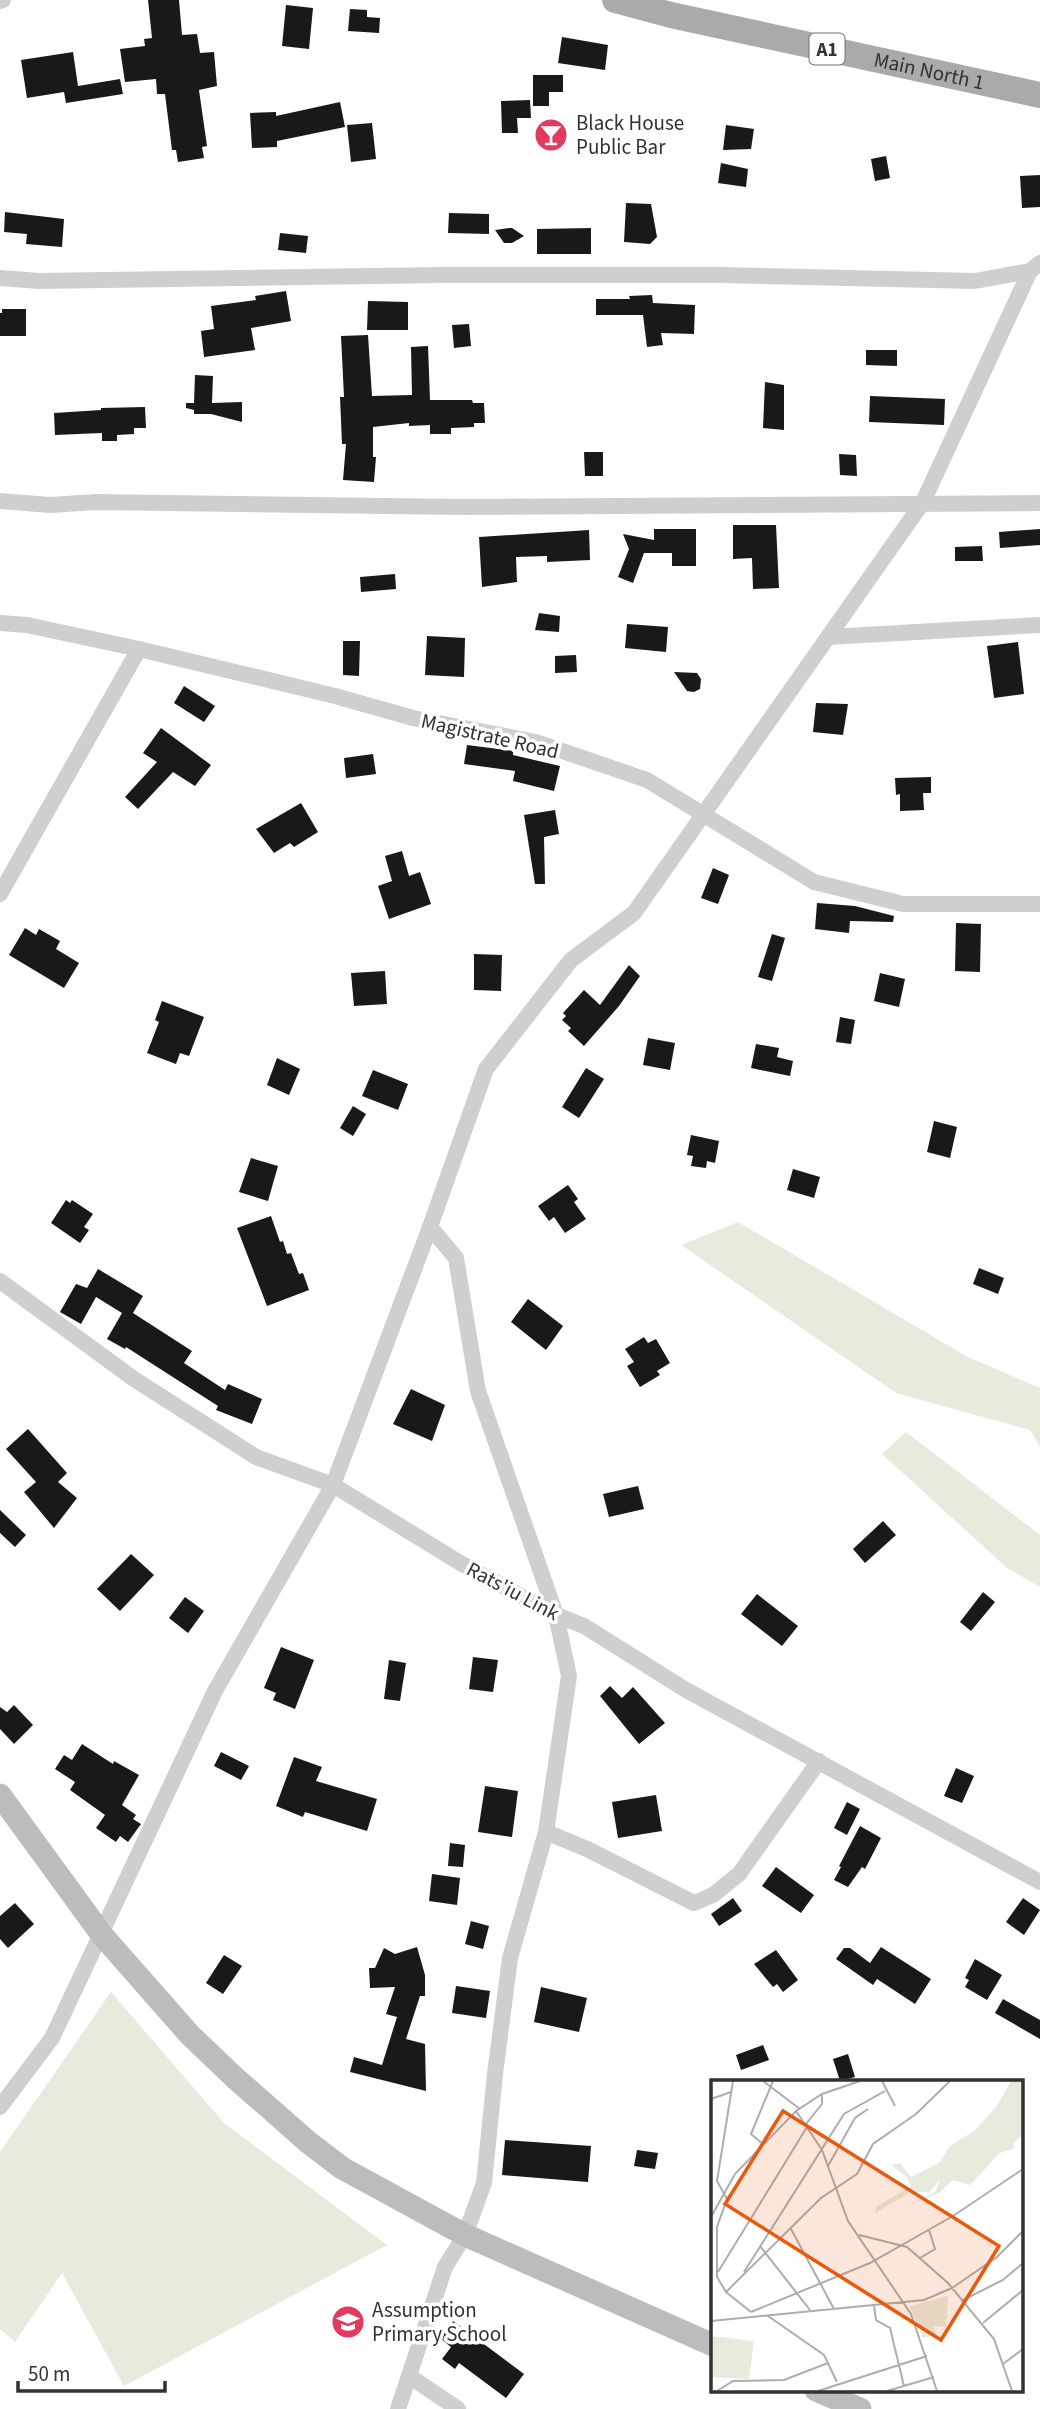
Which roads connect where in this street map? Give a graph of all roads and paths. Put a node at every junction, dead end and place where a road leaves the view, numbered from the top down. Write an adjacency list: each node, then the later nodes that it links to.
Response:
1 (615, 0): 2 (main road, Main North 1 / A1)
2 (672, 7): 3 (main road, Main North 1 / A1)
3 (1040, 95)
4 (1035, 267): 5 (street); 7 (street)
5 (0, 278)
6 (0, 501): 7 (street)
7 (923, 502): 8 (street); 11 (street)
8 (1040, 503)
9 (0, 623): 12 (street, Magistrate Road)
10 (1040, 625): 11 (street)
11 (828, 637): 13 (street)
12 (139, 649): 13 (street, Magistrate Road); 14 (street)
13 (705, 814): 15 (street, Magistrate Road); 16 (street)
14 (0, 894)
15 (1040, 904)
16 (430, 1227): 18 (street); 19 (street)
17 (0, 1281): 18 (street, Rats'iu Link)
18 (333, 1485): 19 (street, Rats'iu Link); 24 (street)
19 (556, 1615): 20 (street, Rats'iu Link); 22 (street)
20 (819, 1761): 22 (street); 23 (street, Rats'iu Link)
21 (0, 1795): 24 (main road)
22 (546, 1832): 26 (street)
23 (1040, 1882)
24 (102, 1935): 25 (street); 26 (main road)
25 (0, 2107)
26 (465, 2235): 27 (main road); 28 (street)
27 (711, 2344)
28 (410, 2376): 30 (street); 31 (street)
29 (821, 2392): 32 (main road)
30 (398, 2409)
31 (458, 2409)
32 (860, 2409)

